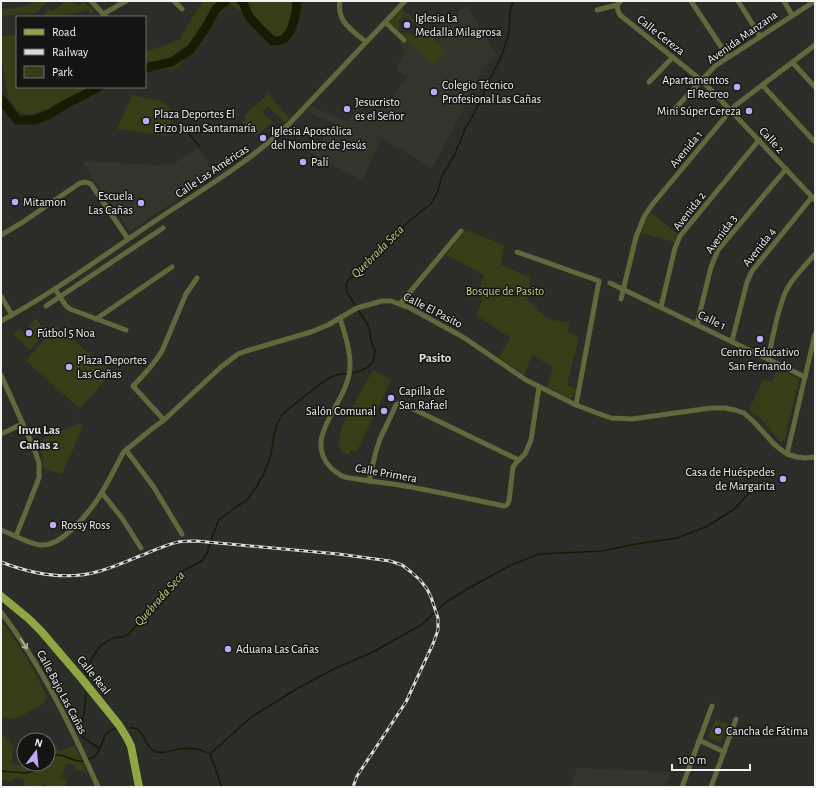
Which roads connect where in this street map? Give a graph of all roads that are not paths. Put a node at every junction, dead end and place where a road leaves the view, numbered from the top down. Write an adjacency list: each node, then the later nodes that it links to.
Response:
1 (91, 1): 13 (street)
2 (126, 1): 13 (street)
3 (174, 1): 11 (street)
4 (340, 1): 18 (street)
5 (405, 1): 15 (street, Calle Las Américas)
6 (691, 1): 21 (street)
7 (738, 1): 16 (street)
8 (784, 1): 14 (street)
9 (814, 1): 14 (street, Avenida Manzana)
10 (619, 3): 12 (street); 20 (street, Calle Cereza)
11 (182, 9)
12 (596, 10)
13 (104, 15)
14 (792, 15): 16 (street, Avenida Manzana)
15 (385, 22): 17 (street); 18 (street, Calle Las Américas)
16 (760, 36): 21 (street, Avenida Manzana)
17 (404, 40)
18 (366, 42): 37 (street, Calle Las Américas)
19 (815, 46): 22 (street, Avenida 1)
20 (673, 57): 23 (street, Calle Cereza); 24 (street)
21 (728, 57): 23 (street, Avenida Manzana)
22 (793, 63): 25 (street, Avenida 1); 26 (street)
23 (701, 80): 27 (street, Calle Cereza); 29 (street, Avenida Manzana)
24 (649, 82)
25 (763, 86): 28 (street, Avenida 1); 31 (street)
26 (815, 87)
27 (715, 94): 28 (street, Calle 2)
28 (731, 110): 30 (street, Calle 2); 46 (street, Avenida 1)
29 (670, 114)
30 (759, 140): 32 (street, Calle 2); 52 (street, Avenida 2)
31 (815, 142)
32 (786, 169): 33 (street, Calle 2); 57 (street, Avenida 3)
33 (813, 198): 60 (street, Avenida 4)
34 (163, 228): 41 (street)
35 (461, 231): 50 (street)
36 (1, 235): 37 (street)
37 (128, 239): 38 (street, Calle Las Américas)
38 (113, 250): 41 (street); 45 (street, Calle Las Américas)
39 (517, 252): 65 (street)
40 (815, 254): 61 (street)
41 (118, 258): 48 (street)
42 (172, 267): 55 (street)
43 (197, 278): 66 (street)
44 (610, 283): 46 (street, Calle 1)
45 (55, 289): 48 (street); 53 (street, Calle Las Américas)
46 (623, 289): 49 (street, Avenida 1); 52 (street, Calle 1)
47 (1, 296): 53 (street)
48 (61, 297): 51 (street); 55 (street)
49 (621, 299)
50 (400, 304): 54 (street, Calle El Pasito); 64 (street, Calle El Pasito)
51 (46, 306)
52 (661, 307): 57 (street, Calle 1)
53 (12, 315): 56 (street, Calle Las Américas)
54 (340, 318): 66 (street, Calle El Pasito); 73 (street, Calle Primera)
55 (96, 319): 58 (street)
56 (1, 321)
57 (697, 324): 60 (street, Calle 1)
58 (126, 330)
59 (815, 334): 63 (street)
60 (732, 341): 61 (street, Calle 1)
61 (768, 358): 63 (street, Calle 1)
62 (1, 376): 67 (street)
63 (805, 377): 70 (street)
64 (539, 387): 65 (street, Calle El Pasito); 72 (street)
65 (576, 405): 70 (street, Calle El Pasito)
66 (164, 420): 69 (street, Calle El Pasito)
67 (22, 424): 68 (street); 77 (street)
68 (1, 434)
69 (126, 450): 74 (street, Calle El Pasito); 76 (street)
70 (787, 454): 71 (street, Calle El Pasito)
71 (815, 457)
72 (519, 460): 73 (street, Calle Primera); 73 (street)
73 (369, 481)
74 (102, 493): 77 (street, Calle El Pasito); 78 (street)
75 (1, 530): 77 (street, Calle El Pasito)
76 (182, 534)
77 (16, 536)
78 (141, 548)
79 (1, 596): 86 (main road, Calle Real)
80 (1, 612): 85 (street, Calle Bajo Las Cañas, one-way to 85)
81 (712, 706): 83 (street)
82 (736, 719): 84 (street)
83 (699, 740): 84 (street); 87 (street)
84 (724, 752): 88 (street)
85 (98, 787)
86 (139, 787)
87 (682, 787)
88 (711, 787)

